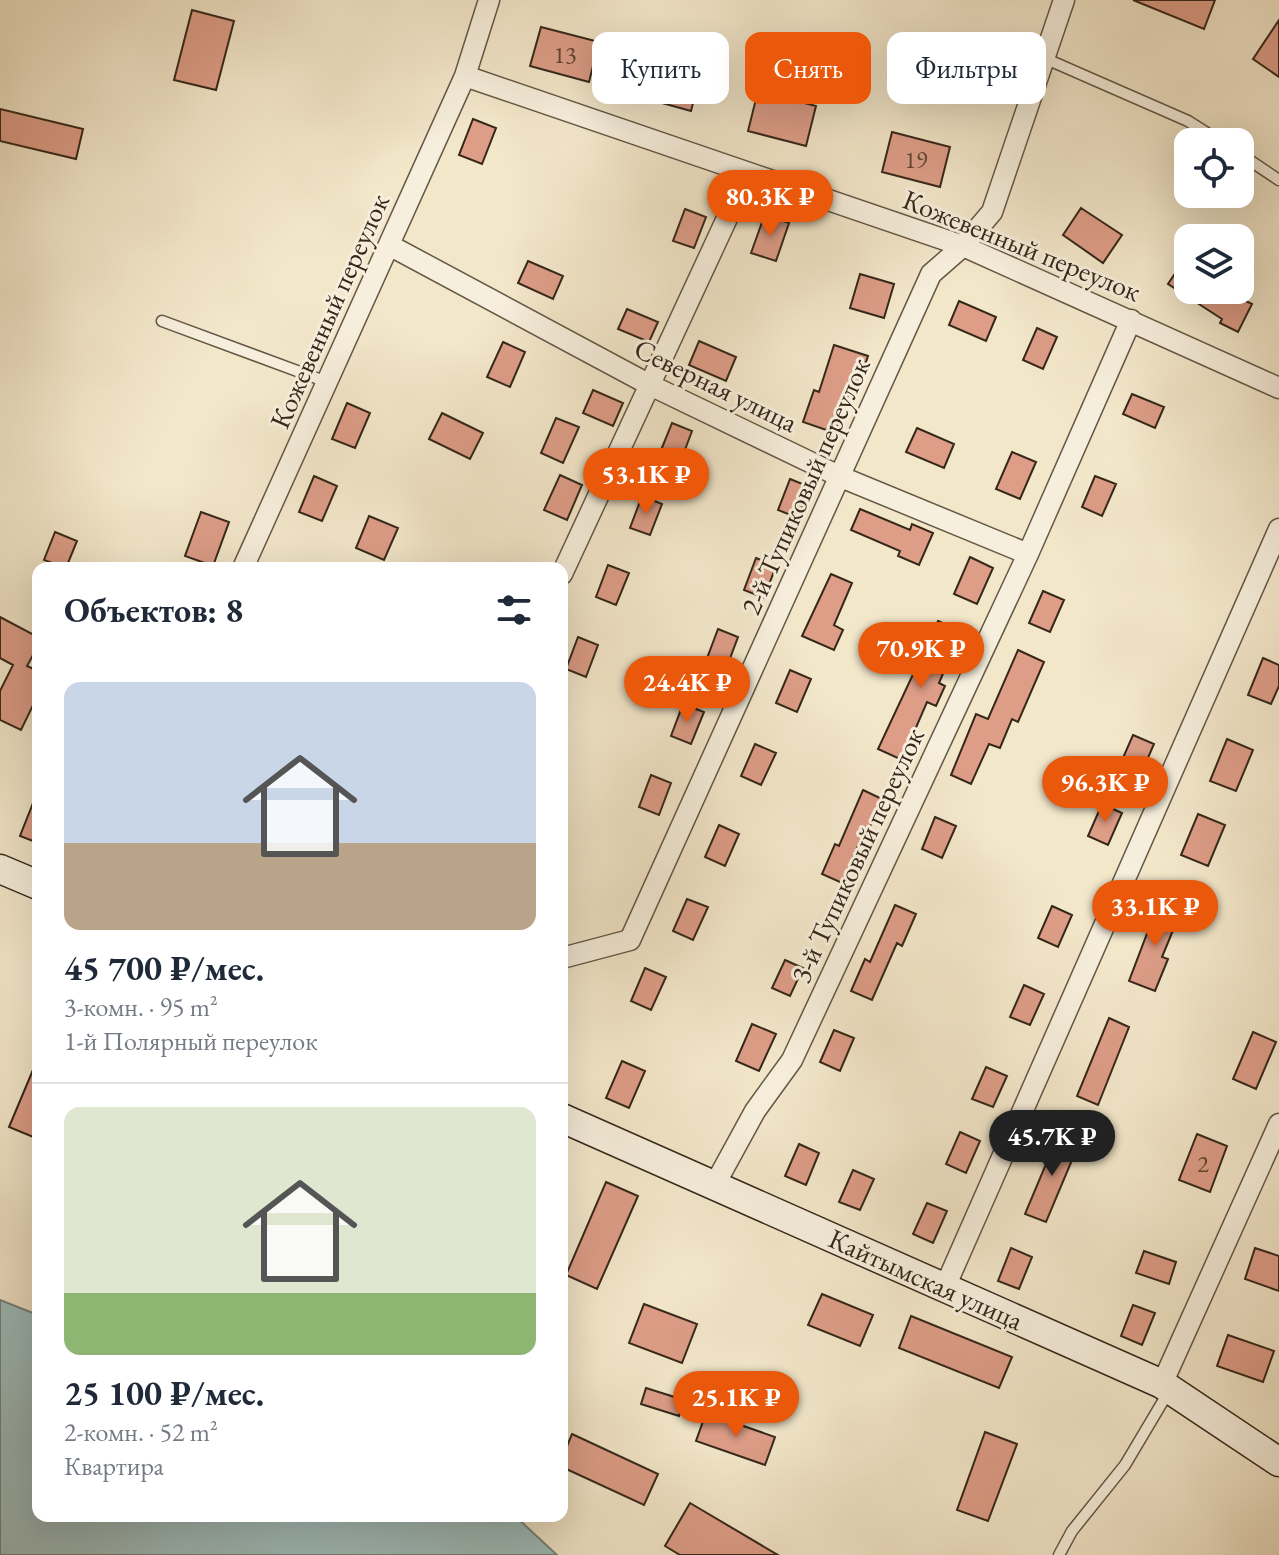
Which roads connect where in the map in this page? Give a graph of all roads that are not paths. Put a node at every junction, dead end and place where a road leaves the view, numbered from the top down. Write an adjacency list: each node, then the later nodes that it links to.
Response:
1 (489, 0): 5 (street, Кожевенный переулок)
2 (1064, 0): 3 (street, 2-й Тупиковый переулок)
3 (1046, 52)
4 (1046, 59): 7 (lane)
5 (465, 76): 9 (street, Кожевенный переулок); 11 (street, Кожевенный переулок)
6 (1028, 104): 12 (street, 2-й Тупиковый переулок)
7 (1199, 128)
8 (1254, 163): 10 (lane)
9 (748, 173): 12 (street, Кожевенный переулок); 16 (street)
10 (1279, 180)
11 (389, 245): 15 (street, Кожевенный переулок); 16 (street, Северная улица)
12 (963, 246): 13 (street, Кожевенный переулок); 18 (street, 2-й Тупиковый переулок)
13 (1131, 320): 17 (street, Кожевенный переулок); 20 (street, 3-й Тупиковый переулок)
14 (162, 321): 15 (lane)
15 (327, 382): 21 (street, Кожевенный переулок)
16 (650, 385): 18 (street, Северная улица); 22 (street)
17 (1279, 388)
18 (841, 477): 20 (street, Северная улица); 25 (street, 2-й Тупиковый переулок)
19 (1279, 529): 29 (street)
20 (1028, 554): 28 (street, 3-й Тупиковый переулок)
21 (246, 562)
22 (568, 562)
23 (0, 869): 24 (street)
24 (32, 882)
25 (568, 956)
26 (568, 1121): 28 (street, Кайтымская улица)
27 (1279, 1124): 30 (street)
28 (714, 1186): 29 (street, Кайтымская улица)
29 (945, 1287): 30 (street, Кайтымская улица)
30 (1166, 1387): 31 (street, Кайтымская улица); 32 (lane)
31 (1279, 1462)
32 (1059, 1555)

